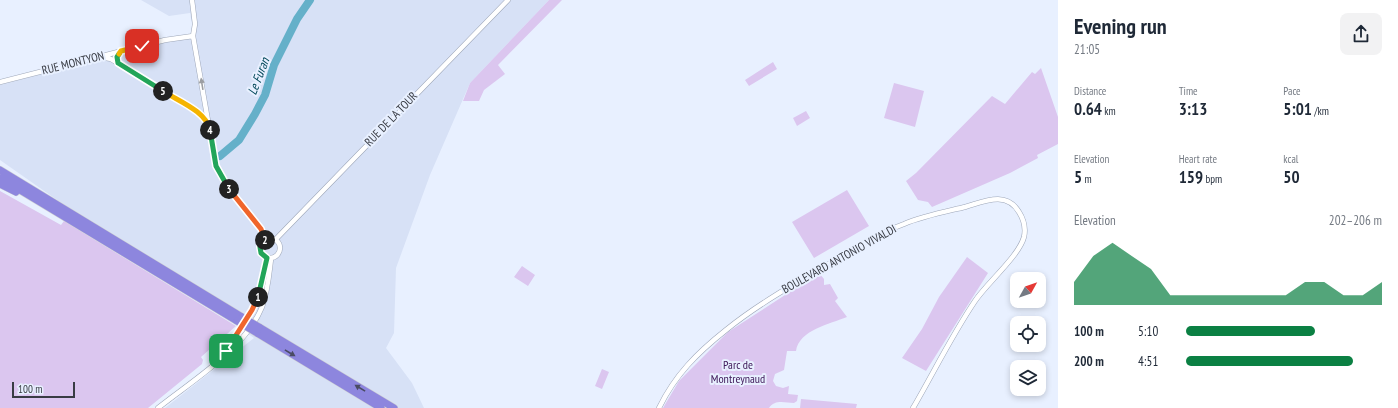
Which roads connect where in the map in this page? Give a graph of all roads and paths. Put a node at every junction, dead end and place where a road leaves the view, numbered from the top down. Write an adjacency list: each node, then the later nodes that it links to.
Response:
1 (192, 0): 3 (street)
2 (508, 0): 18 (street, RUE DE LA TOUR)
3 (193, 36): 4 (street, RUE MONTYON); 8 (street, one-way to 3)
4 (121, 51): 5 (street, RUE MONTYON); 6 (street)
5 (96, 57): 6 (street); 7 (street, RUE MONTYON)
6 (118, 63): 9 (street)
7 (0, 82)
8 (205, 106): 9 (street); 10 (street)
9 (195, 111): 10 (street)
10 (208, 123): 17 (street)
11 (0, 164): 14 (highway)
12 (0, 170): 14 (highway)
13 (0, 178): 16 (highway)
14 (12, 178): 20 (highway)
15 (0, 184): 16 (highway)
16 (31, 197): 20 (highway)
17 (266, 239): 18 (street); 19 (street)
18 (275, 240): 19 (street)
19 (269, 258): 22 (street)
20 (240, 319): 21 (highway, bridge)
21 (258, 330): 23 (highway, one-way to 23); 24 (highway, one-way to 21)
22 (158, 408)
23 (381, 408)
24 (394, 408)
25 (659, 408): 26 (street, BOULEVARD ANTONIO VIVALDI)
26 (913, 408)

